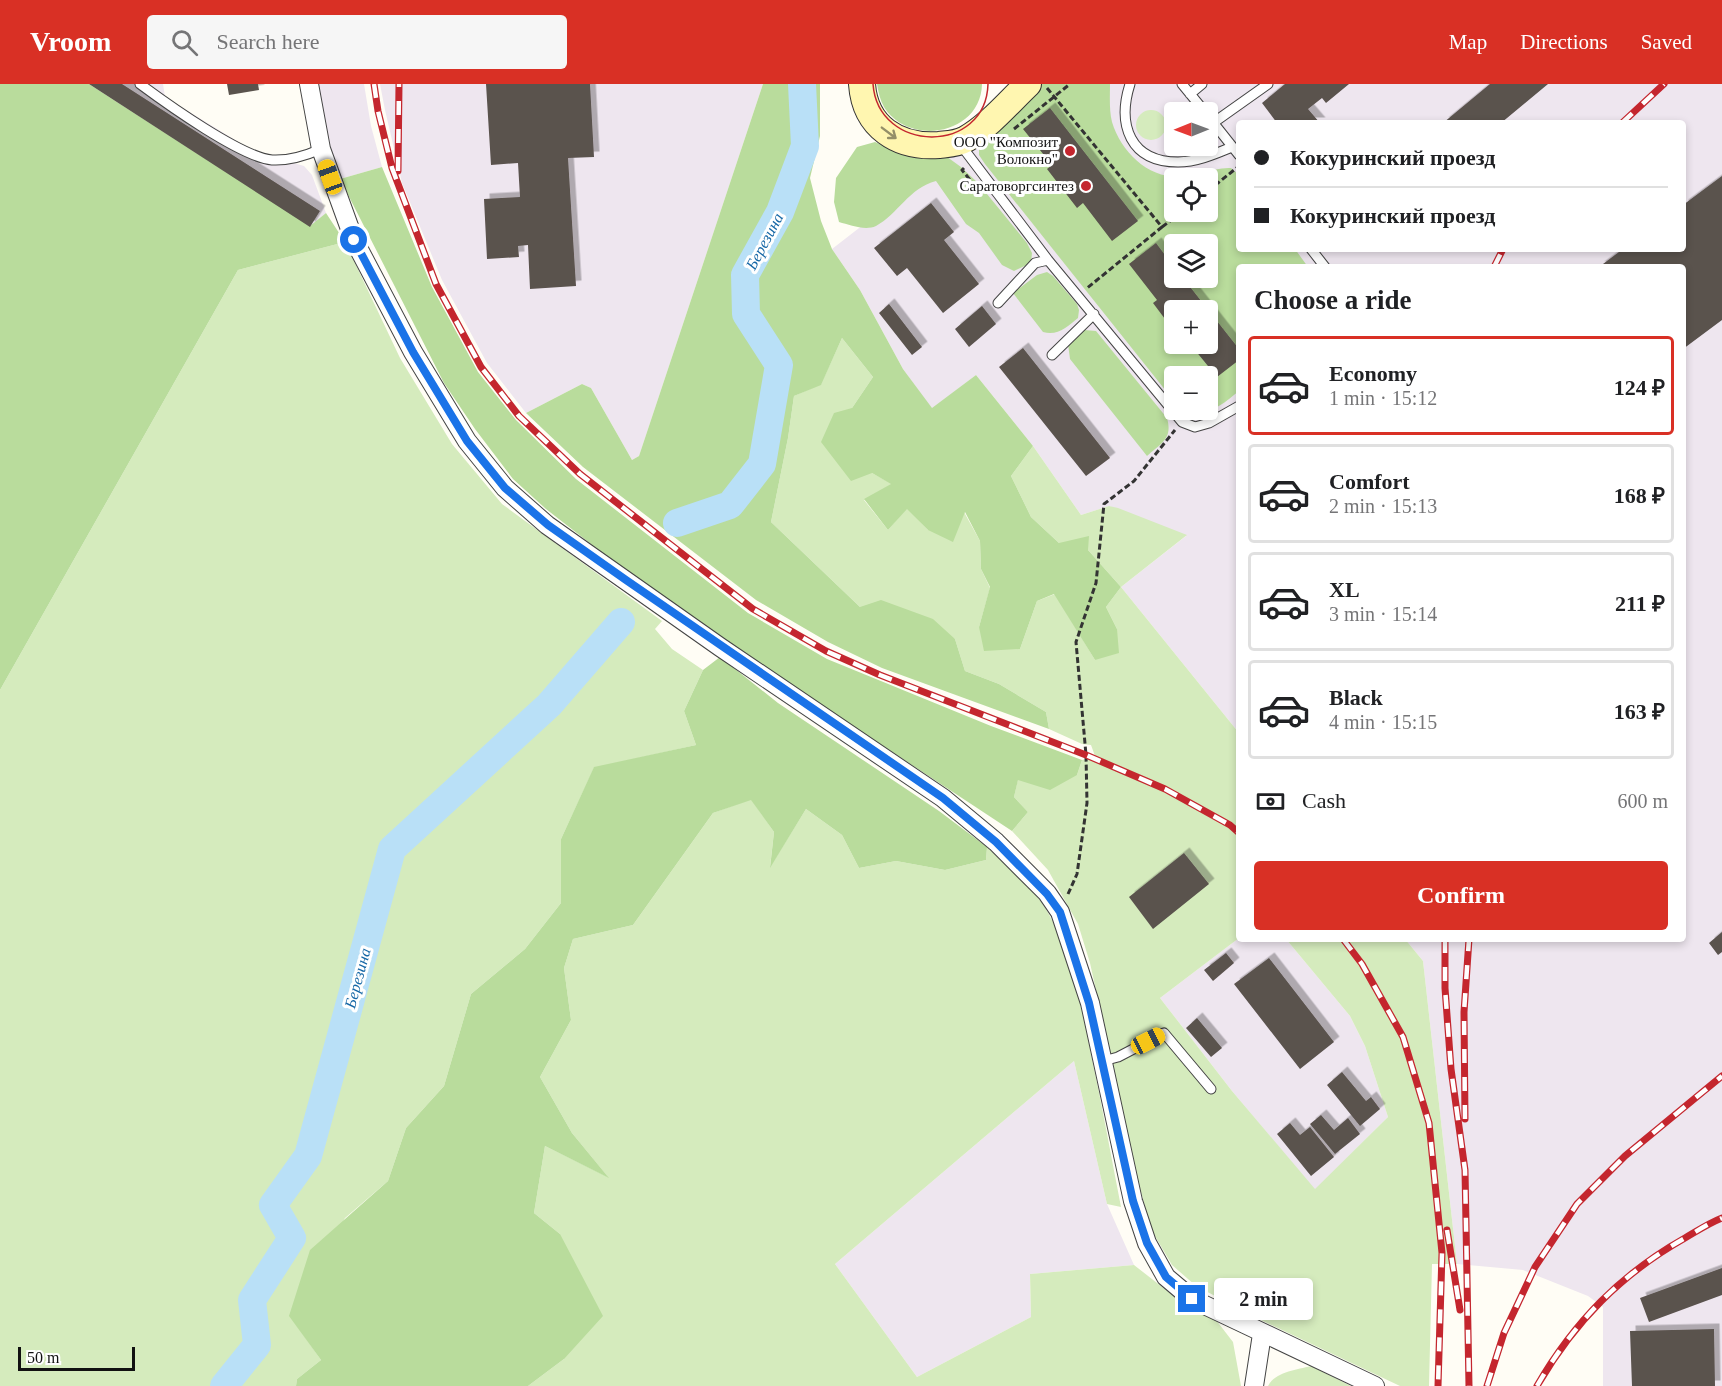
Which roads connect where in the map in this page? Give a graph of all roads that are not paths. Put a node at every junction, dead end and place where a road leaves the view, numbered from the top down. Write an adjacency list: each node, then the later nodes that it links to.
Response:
1 (140, 84): 14 (lane)
2 (309, 84): 14 (street)
3 (862, 84): 15 (street, one-way to 15)
4 (1028, 84): 15 (street)
5 (1130, 84): 13 (lane)
6 (1182, 84): 9 (lane)
7 (1202, 84): 9 (lane)
8 (1268, 84): 11 (lane)
9 (1190, 94): 10 (lane)
10 (1197, 102)
11 (1218, 115)
12 (1218, 130): 13 (lane)
13 (1232, 147): 16 (lane)
14 (321, 149): 22 (street)
15 (966, 152): 17 (lane)
16 (1236, 152)
17 (1048, 260): 18 (lane); 19 (lane)
18 (998, 303)
19 (1094, 314): 20 (lane); 21 (lane)
20 (1052, 355)
21 (1236, 408)
22 (1103, 1060): 23 (lane); 24 (street)
23 (1210, 1089)
24 (1262, 1334): 25 (street); 26 (street)
25 (1254, 1386)
26 (1375, 1386)

